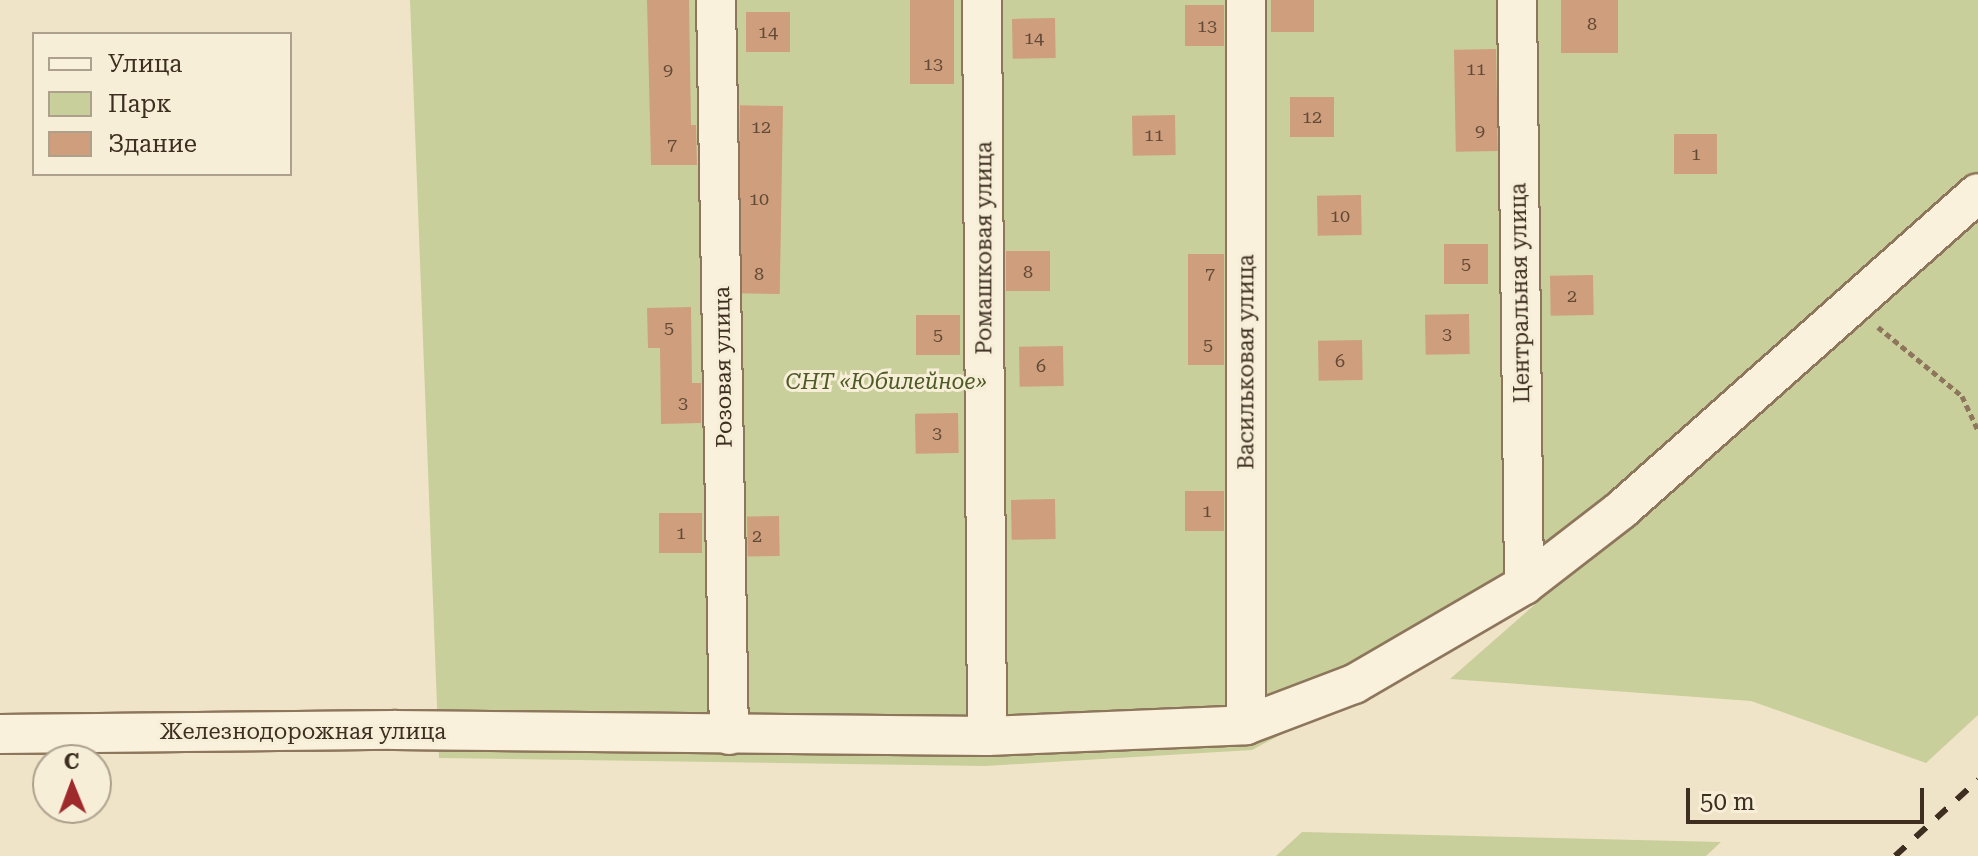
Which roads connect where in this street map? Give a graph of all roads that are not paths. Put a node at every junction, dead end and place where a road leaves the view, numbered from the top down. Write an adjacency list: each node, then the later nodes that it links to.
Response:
1 (716, 0): 9 (street, Розовая улица)
2 (982, 0): 10 (street, Ромашковая улица)
3 (1246, 0): 7 (street, Васильковая улица)
4 (1517, 0): 6 (street, Центральная улица)
5 (1978, 193): 6 (street, Железнодорожная улица)
6 (1524, 585): 7 (street, Железнодорожная улица)
7 (1246, 725): 10 (street, Железнодорожная улица)
8 (0, 734): 9 (street, Железнодорожная улица)
9 (729, 735): 10 (street, Железнодорожная улица)
10 (987, 736)

